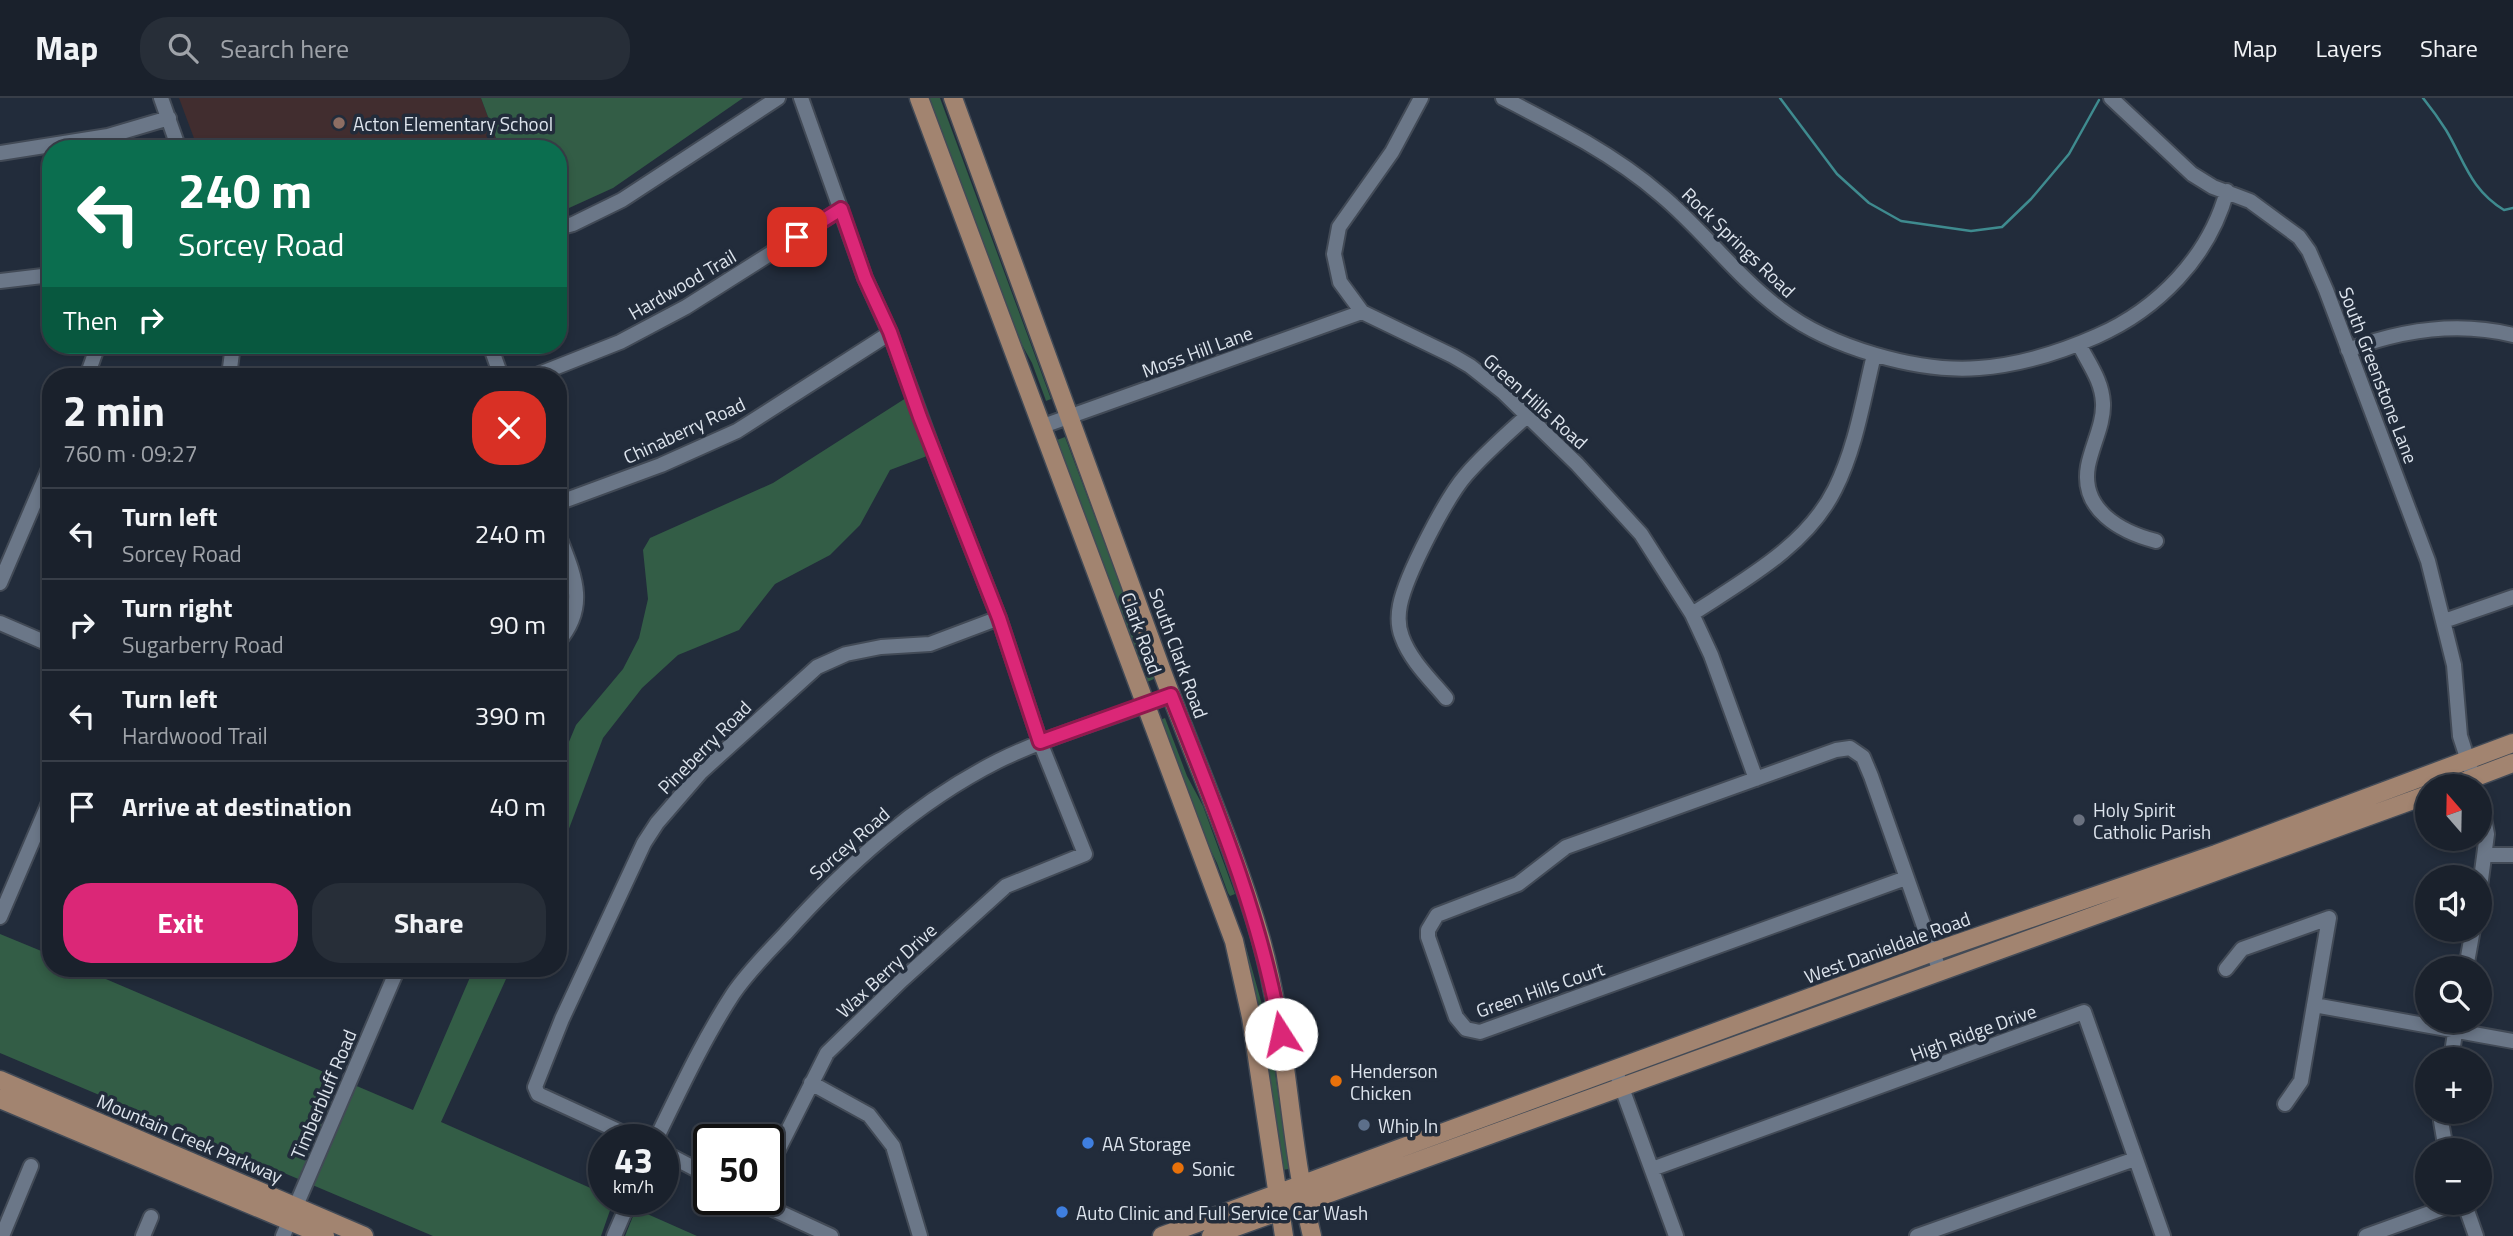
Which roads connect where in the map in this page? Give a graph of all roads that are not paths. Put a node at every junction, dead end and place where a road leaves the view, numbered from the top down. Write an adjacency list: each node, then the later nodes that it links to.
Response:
1 (161, 98): 9 (street)
2 (778, 98): 16 (street)
3 (801, 98): 15 (street)
4 (919, 98): 28 (main road, Clark Road)
5 (953, 98): 27 (main road, South Clark Road)
6 (1421, 98): 19 (street, Green Hills Road)
7 (1503, 98): 24 (street, Rock Springs Road)
8 (2111, 98): 14 (street, South Greenstone Lane)
9 (169, 118): 10 (street); 11 (street)
10 (83, 140)
11 (176, 140)
12 (42, 146): 13 (street)
13 (0, 153)
14 (2227, 191): 22 (street, Rock Springs Road); 23 (street, South Greenstone Lane)
15 (841, 209): 20 (street); 25 (street, Hardwood Trail)
16 (567, 226)
17 (42, 276): 18 (street)
18 (0, 281)
19 (1362, 312): 26 (street, Green Hills Road); 27 (street, Moss Hill Lane)
20 (890, 332): 30 (street, Chinaberry Road); 36 (street)
21 (2513, 335): 23 (street)
22 (2079, 344): 24 (street, Rock Springs Road); 31 (street)
23 (2348, 350): 37 (street, South Greenstone Lane)
24 (1874, 355): 35 (street)
25 (554, 368)
26 (1528, 415): 35 (street, Green Hills Road); 42 (street)
27 (1069, 416): 28 (street, Moss Hill Lane); 41 (main road, South Clark Road)
28 (1043, 426): 43 (main road, Clark Road)
29 (42, 485): 33 (street)
30 (567, 500)
31 (2156, 541)
32 (567, 559): 39 (street)
33 (0, 583)
34 (2513, 597): 37 (street)
35 (1692, 614): 50 (street, Green Hills Road)
36 (999, 618): 44 (street); 81 (street, Pineberry Road)
37 (2444, 621): 46 (street, South Greenstone Lane)
38 (0, 623): 40 (street)
39 (567, 628)
40 (42, 641)
41 (1171, 695): 43 (street, Sorcey Road); 60 (main road, South Clark Road)
42 (1446, 698)
43 (1146, 705): 44 (street, Sorcey Road); 63 (main road, Clark Road)
44 (1040, 742): 75 (street, Wax Berry Drive); 82 (street, Sorcey Road)
45 (2513, 743): 46 (main road, West Danieldale Road)
46 (2467, 760): 48 (street, South Greenstone Lane); 53 (main road, West Danieldale Road)
47 (2513, 763): 49 (main road)
48 (2472, 774)
49 (2491, 774)
50 (1756, 779): 58 (street, Green Hills Court); 58 (street, Green Hills Court)
51 (2415, 799): 53 (main road, West Danieldale Road)
52 (42, 819): 62 (street)
53 (2272, 842): 59 (main road, West Danieldale Road)
54 (2485, 851): 55 (street)
55 (2485, 855): 56 (street); 57 (street)
56 (2513, 855)
57 (2483, 865)
58 (1906, 878): 65 (street, Green Hills Court)
59 (2153, 885): 61 (main road, West Danieldale Road); 64 (main road, West Danieldale Road)
60 (1252, 912): 63 (main road); 89 (main road, South Clark Road)
61 (2036, 916): 64 (main road); 65 (main road, West Danieldale Road)
62 (0, 917)
63 (1226, 920): 90 (main road, Clark Road)
64 (2043, 935): 67 (main road, West Danieldale Road)
65 (1933, 952): 67 (street, Green Hills Court); 73 (main road, West Danieldale Road)
66 (2226, 969): 69 (street)
67 (1940, 972): 76 (main road, West Danieldale Road)
68 (394, 977): 96 (street, Timberbluff Road)
69 (2314, 1005): 70 (street); 79 (street)
70 (2415, 1019)
71 (2484, 1033): 72 (street)
72 (2513, 1041)
73 (1615, 1069): 76 (street); 77 (main road, West Danieldale Road)
74 (0, 1080): 96 (main road, Mountain Creek Parkway)
75 (811, 1083): 84 (street, Wax Berry Drive); 103 (street)
76 (1622, 1088): 80 (main road, West Danieldale Road); 88 (street)
77 (1548, 1094): 80 (main road); 83 (main road, West Danieldale Road)
78 (0, 1098): 96 (main road, Mountain Creek Parkway)
79 (2285, 1104)
80 (1555, 1112): 85 (main road, West Danieldale Road)
81 (602, 1124)
82 (663, 1124)
83 (1452, 1130): 85 (main road); 89 (main road, West Danieldale Road)
84 (784, 1138)
85 (1460, 1147): 89 (main road, West Danieldale Road)
86 (2135, 1159): 88 (street, High Ridge Drive); 109 (street); 110 (street, High Ridge Drive)
87 (31, 1166): 97 (street)
88 (1651, 1169): 108 (street)
89 (1302, 1194): 90 (main road, West Danieldale Road); 107 (main road, South Clark Road)
90 (1279, 1202): 104 (main road); 105 (main road); 106 (main road, Clark Road)
91 (784, 1214): 102 (street)
92 (623, 1215): 101 (street)
93 (2425, 1215): 111 (street)
94 (2467, 1215): 112 (street)
95 (151, 1217): 98 (street)
96 (290, 1221): 99 (main road, Mountain Creek Parkway); 100 (main road, Mountain Creek Parkway)
97 (2, 1236)
98 (143, 1236)
99 (325, 1236)
100 (364, 1236)
101 (614, 1236)
102 (831, 1236)
103 (920, 1236)
104 (1162, 1236)
105 (1211, 1236)
106 (1284, 1236)
107 (1312, 1236)
108 (1676, 1236)
109 (1917, 1236)
110 (2163, 1236)
111 (2366, 1236)
112 (2476, 1236)

